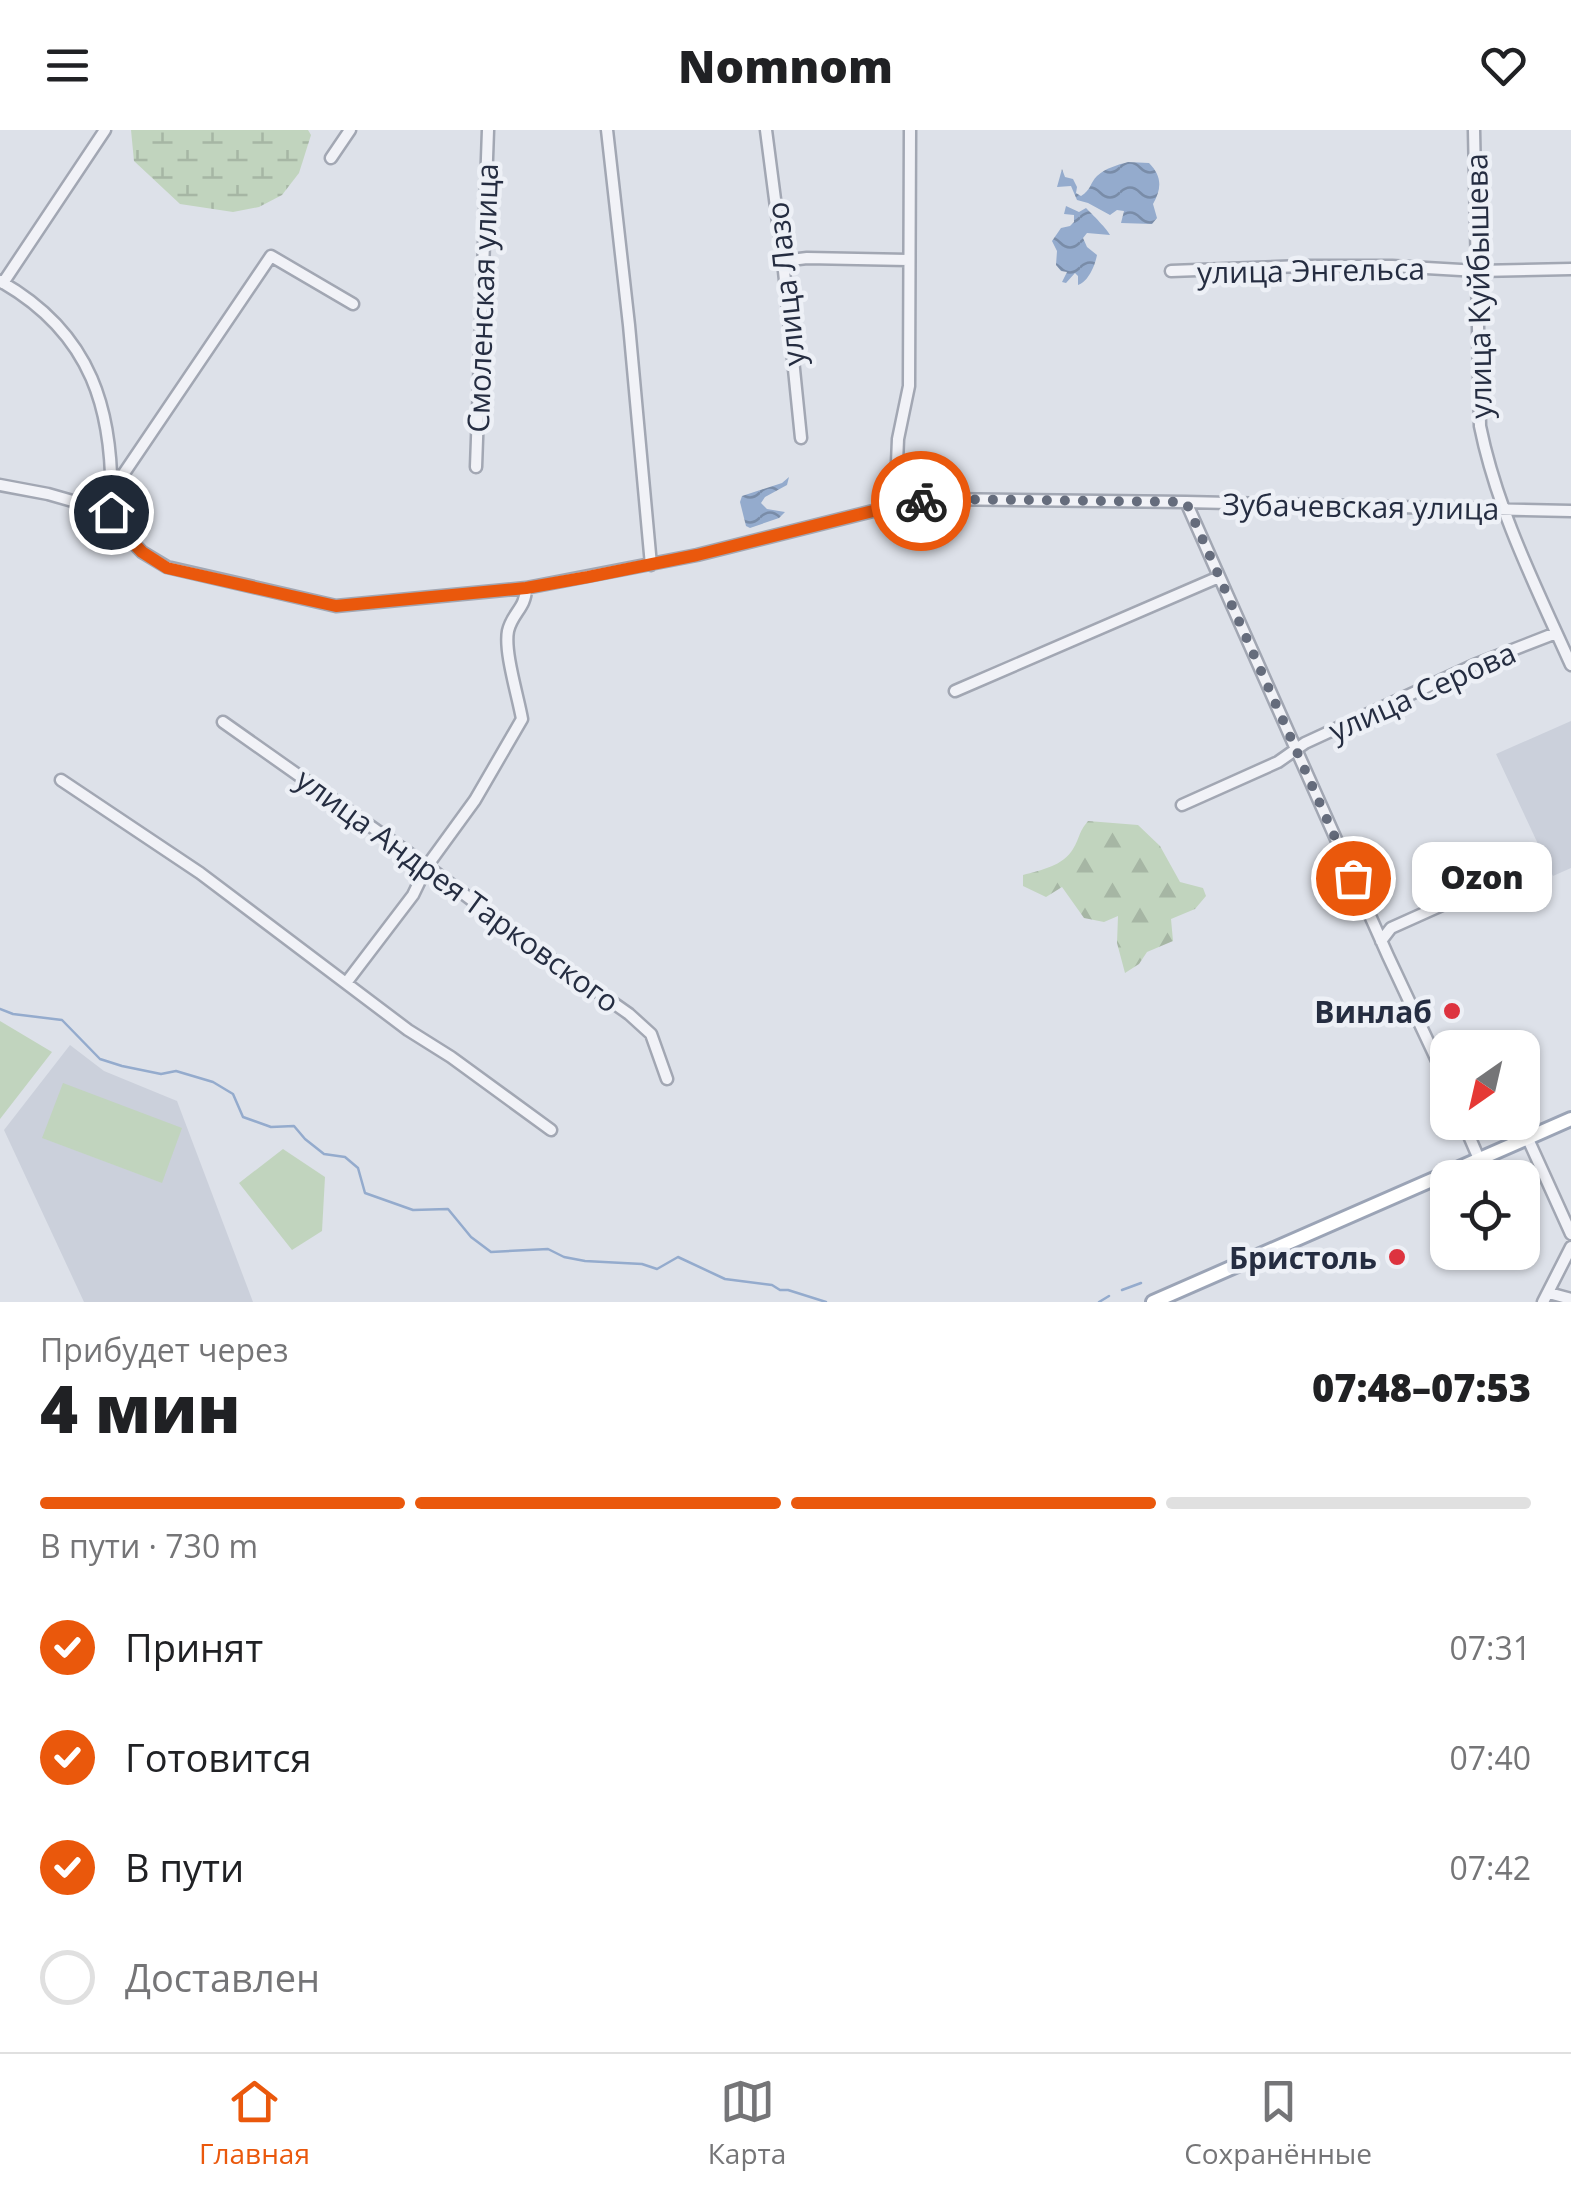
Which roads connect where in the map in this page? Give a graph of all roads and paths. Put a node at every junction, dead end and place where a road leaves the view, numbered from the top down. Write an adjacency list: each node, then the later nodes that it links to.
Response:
1 (105, 130): 14 (street)
2 (350, 130): 8 (street)
3 (488, 130): 17 (street, Смоленская улица)
4 (607, 130): 25 (street)
5 (766, 130): 10 (street, улица Лазо)
6 (910, 130): 9 (street)
7 (1474, 130): 12 (street, улица Куйбышева)
8 (331, 158)
9 (908, 260): 10 (street); 21 (street)
10 (783, 261): 16 (street, улица Лазо)
11 (1571, 269): 12 (street, улица Энгельса)
12 (1478, 271): 13 (street, улица Энгельса); 22 (street, улица Куйбышева)
13 (1171, 272)
14 (2, 282): 19 (street)
15 (353, 304): 19 (street)
16 (801, 438)
17 (476, 467)
18 (0, 485): 24 (street)
19 (112, 491): 24 (street)
20 (1186, 502): 21 (street, Зубачевская улица); 22 (street, Зубачевская улица); 26 (street)
21 (905, 503): 25 (street, Зубачевская улица)
22 (1504, 509): 23 (street, Зубачевская улица); 28 (street, улица Куйбышева)
23 (1571, 511)
24 (111, 512): 27 (street, Зубачевская улица)
25 (650, 565): 27 (street, Зубачевская улица)
26 (1219, 577): 30 (street); 32 (street)
27 (526, 588): 35 (street)
28 (1556, 632): 29 (street, улица Куйбышева); 32 (street, улица Серова)
29 (1571, 665)
30 (955, 691)
31 (224, 722): 35 (street, улица Андрея Тарковского)
32 (1296, 750): 34 (street, улица Серова); 37 (street)
33 (61, 780): 38 (street)
34 (1182, 804)
35 (427, 866): 38 (street); 40 (street, улица Андрея Тарковского)
36 (1469, 893): 37 (street)
37 (1382, 942): 39 (street)
38 (346, 983): 42 (street)
39 (1430, 1045)
40 (667, 1079)
41 (1571, 1119): 43 (main road)
42 (551, 1130)
43 (1540, 1133)
44 (1472, 1140): 47 (street)
45 (1526, 1140): 47 (main road)
46 (1528, 1140): 48 (street)
47 (1480, 1159): 52 (main road)
48 (1571, 1233)
49 (1571, 1248): 50 (street)
50 (1546, 1297): 51 (street)
51 (1571, 1300)
52 (1153, 1302)

